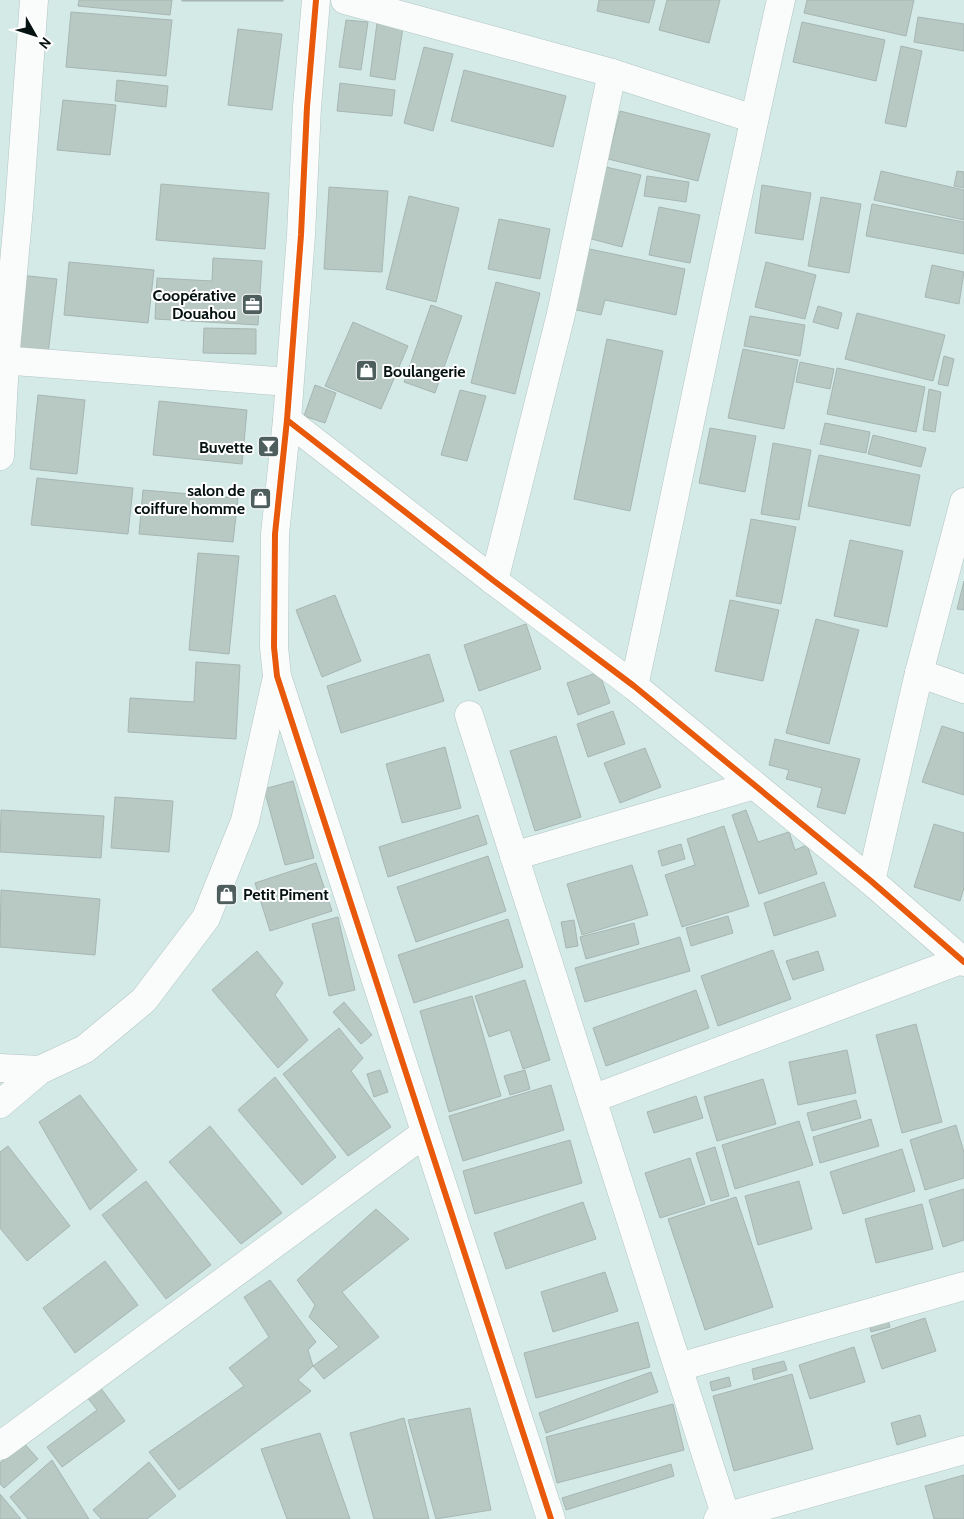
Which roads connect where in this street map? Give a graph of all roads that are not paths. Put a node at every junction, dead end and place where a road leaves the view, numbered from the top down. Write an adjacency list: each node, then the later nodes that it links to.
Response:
1 (34, 0): 7 (street)
2 (316, 0): 9 (street)
3 (345, 0): 5 (street)
4 (781, 0): 6 (street)
5 (612, 73): 6 (street); 13 (street)
6 (754, 119): 16 (street)
7 (10, 207): 8 (street)
8 (3, 360): 9 (street); 11 (street)
9 (289, 382): 10 (street)
10 (287, 420): 13 (street); 15 (street)
11 (0, 456)
12 (964, 502): 14 (street)
13 (494, 582): 16 (street)
14 (919, 673): 17 (street); 21 (street)
15 (277, 676): 24 (street); 27 (street)
16 (634, 686): 19 (street)
17 (964, 689)
18 (469, 715): 20 (street)
19 (754, 785): 20 (street); 21 (street)
20 (514, 856): 25 (street)
21 (871, 881): 22 (street)
22 (963, 961): 25 (street)
23 (0, 1068): 24 (street)
24 (40, 1070): 26 (street)
25 (592, 1099): 29 (street)
26 (0, 1104)
27 (425, 1133): 30 (street); 33 (street)
28 (964, 1286): 29 (street)
29 (679, 1368): 32 (street)
30 (0, 1446)
31 (964, 1450): 32 (street)
32 (722, 1518)
33 (551, 1519)

